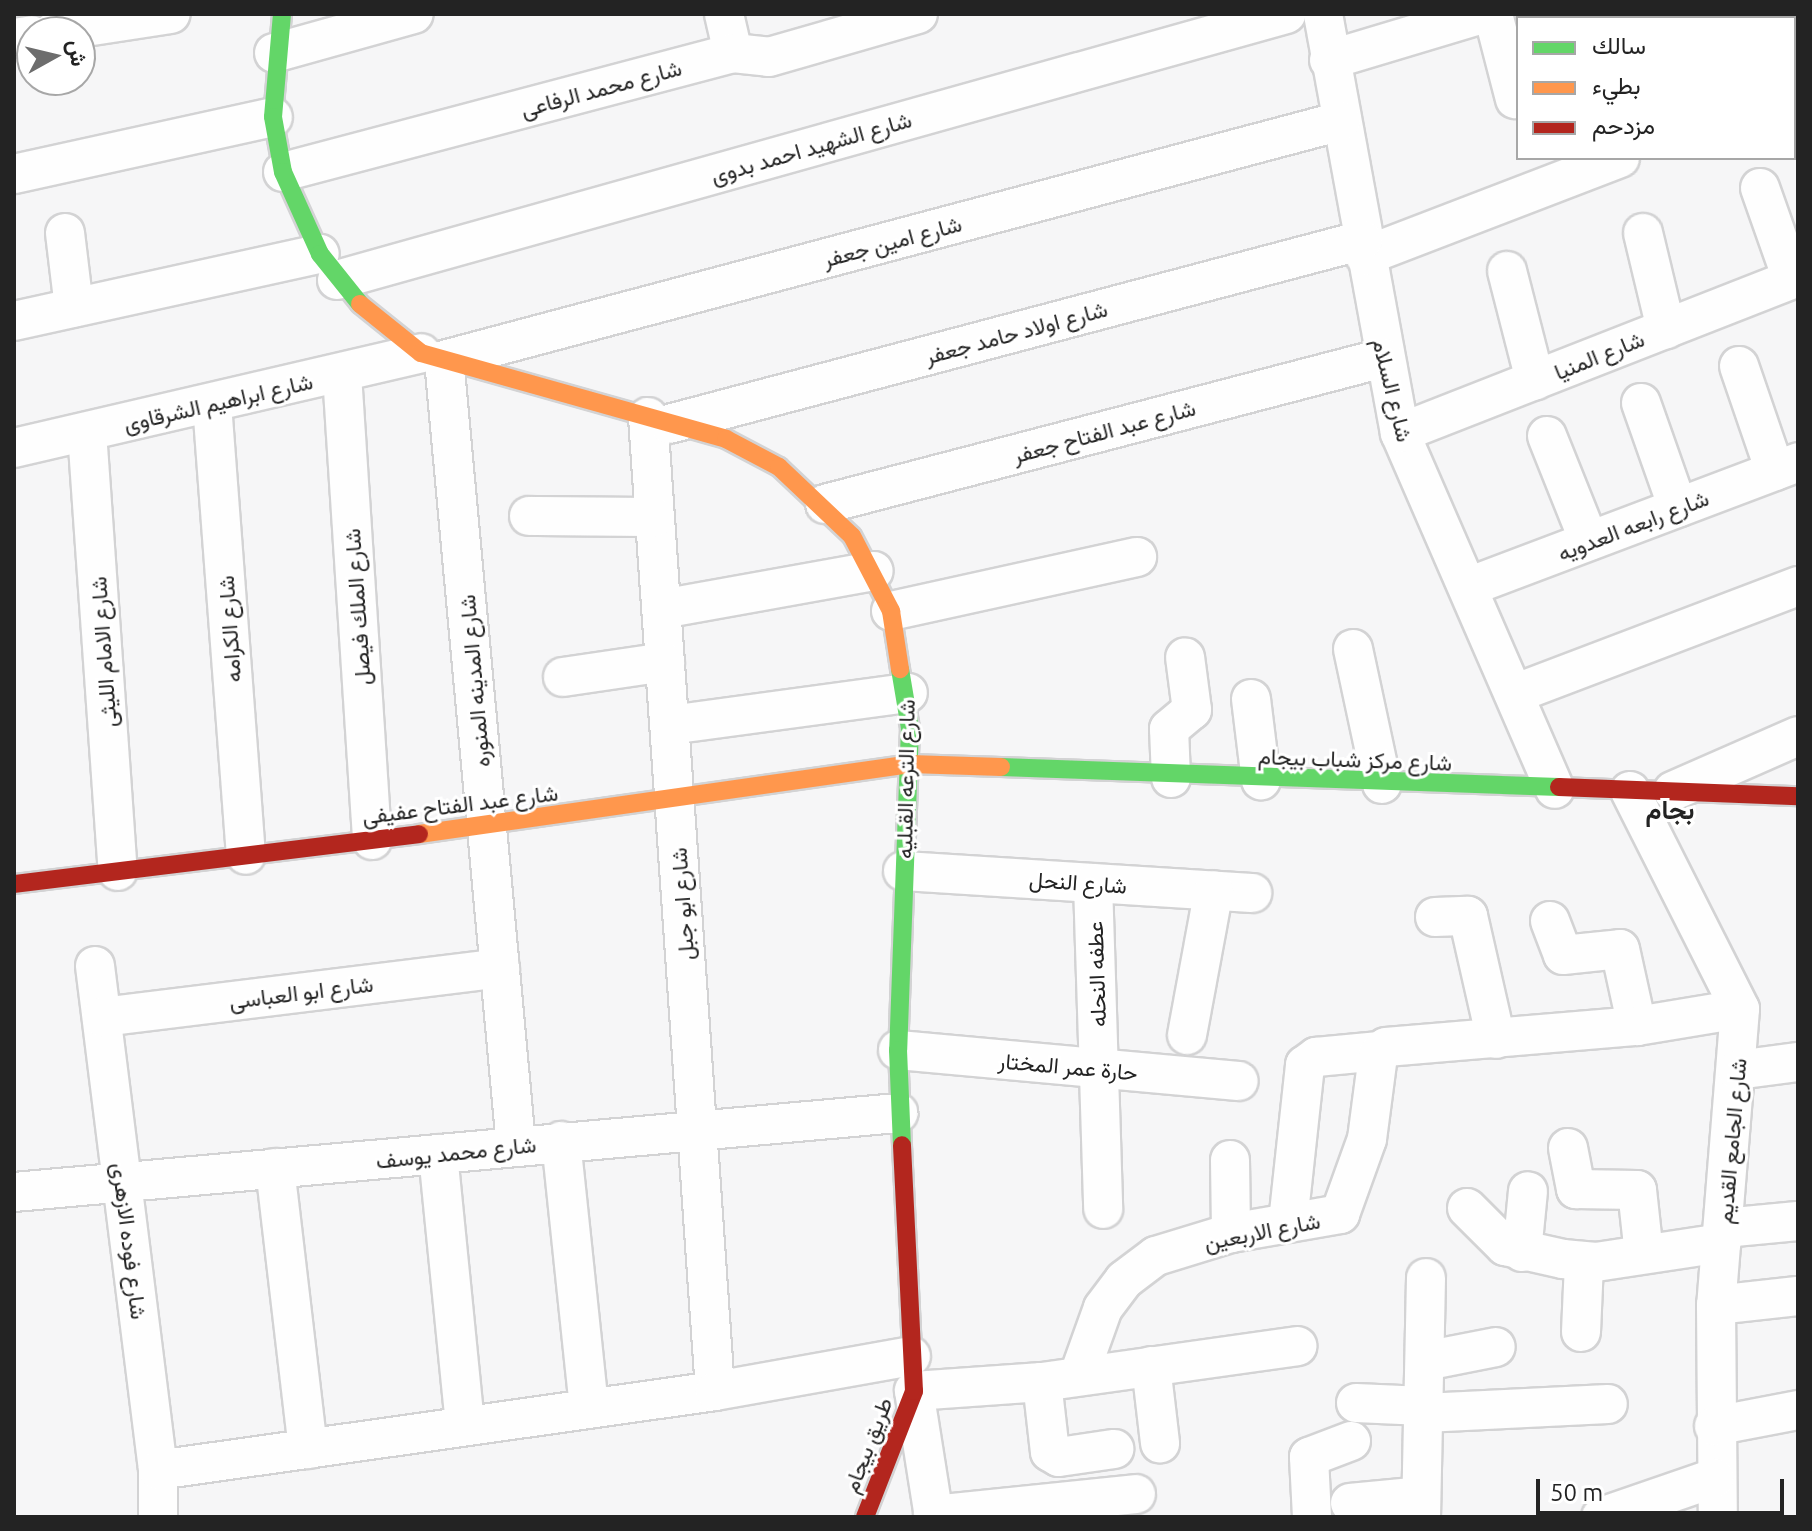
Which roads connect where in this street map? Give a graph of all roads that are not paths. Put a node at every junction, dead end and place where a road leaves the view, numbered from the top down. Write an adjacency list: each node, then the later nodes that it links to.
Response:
1 (171, 14): 10 (street)
2 (282, 14): 11 (street, شارع الترعه القبليه)
3 (414, 14): 11 (street)
4 (724, 14): 12 (street)
5 (918, 14): 12 (street, شارع محمد الرفاعى)
6 (1286, 14): 24 (street, شارع الشهيد احمد بدوى)
7 (1323, 14): 13 (street, شارع السلام)
8 (1482, 14): 13 (street)
9 (1493, 14): 14 (street)
10 (96, 25)
11 (274, 53): 15 (street, شارع الترعه القبليه)
12 (733, 53): 18 (street, شارع محمد الرفاعى)
13 (1329, 60): 16 (street, شارع السلام)
14 (1515, 99)
15 (273, 117): 18 (street, شارع الترعه القبليه); 19 (street)
16 (1341, 121): 23 (street, شارع السلام); 30 (street, شارع امين جعفر)
17 (1614, 160): 23 (street, شارع اولاد حامد جعفر)
18 (283, 172): 24 (street, شارع الترعه القبليه)
19 (14, 174)
20 (1760, 188): 26 (street)
21 (65, 233): 27 (street)
22 (1643, 233): 29 (street)
23 (1364, 248): 31 (street, شارع السلام); 37 (street, شارع اولاد حامد جعفر)
24 (329, 267): 27 (street, شارع الشهيد احمد بدوى); 30 (street, شارع الترعه القبليه)
25 (1507, 271): 34 (street)
26 (1795, 278): 29 (street, شارع المنيا)
27 (74, 307): 28 (street, شارع الشهيد احمد بدوى)
28 (14, 321)
29 (1666, 329): 34 (street, شارع المنيا)
30 (432, 356): 33 (street, شارع ابراهيم الشرقاوى); 37 (street, شارع الترعه القبليه); 72 (street, شارع المدينه المنوره)
31 (1383, 358): 39 (street, شارع السلام); 43 (street, شارع عبد الفتاح جعفر)
32 (1739, 366): 42 (street)
33 (342, 374): 36 (street, شارع ابراهيم الشرقاوى); 73 (street, شارع الملك فيصل)
34 (1535, 380): 39 (street, شارع المنيا)
35 (1641, 403): 44 (street)
36 (212, 404): 38 (street, شارع ابراهيم الشرقاوى); 74 (street, شارع الكرامه)
37 (658, 421): 43 (street, شارع الترعه القبليه); 46 (street, شارع ابو جبل)
38 (87, 432): 41 (street, شارع ابراهيم الشرقاوى); 75 (street, شارع الامام الليثى)
39 (1400, 433): 51 (street, شارع السلام)
40 (1547, 436): 47 (street)
41 (14, 448)
42 (1786, 466): 44 (street, شارع رابعه العدويه)
43 (825, 504): 49 (street, شارع الترعه القبليه)
44 (1678, 508): 47 (street, شارع رابعه العدويه)
45 (529, 516): 46 (street)
46 (655, 517): 52 (street, شارع ابو جبل)
47 (1589, 541): 51 (street, شارع رابعه العدويه)
48 (1137, 557): 53 (street)
49 (874, 571): 52 (street); 53 (street, شارع الترعه القبليه)
50 (1798, 586): 59 (street)
51 (1468, 587): 59 (street, شارع السلام)
52 (662, 609): 56 (street, شارع ابو جبل)
53 (891, 611): 58 (street, شارع الترعه القبليه)
54 (1353, 649): 66 (street)
55 (1185, 657): 64 (street)
56 (665, 662): 57 (street); 61 (street, شارع ابو جبل)
57 (563, 677)
58 (908, 693): 61 (street); 63 (street, شارع الترعه القبليه)
59 (1514, 694): 67 (street, شارع السلام)
60 (1251, 699): 65 (street)
61 (670, 725): 71 (street, شارع ابو جبل)
62 (1798, 736): 69 (street)
63 (910, 764): 64 (street, شارع مركز شباب بيجام); 71 (street, شارع عبد الفتاح عفيفى); 76 (street, شارع الترعه القبليه)
64 (1171, 778): 65 (street, شارع مركز شباب بيجام)
65 (1261, 780): 66 (street, شارع مركز شباب بيجام)
66 (1382, 784): 67 (street, شارع مركز شباب بيجام)
67 (1555, 789): 68 (street, شارع مركز شباب بيجام)
68 (1630, 791): 69 (street, شارع مركز شباب بيجام); 85 (street, شارع الجامع القديم)
69 (1673, 791): 70 (street, شارع مركز شباب بيجام)
70 (1798, 796)
71 (675, 802): 72 (street, شارع عبد الفتاح عفيفى); 97 (street, شارع ابو جبل)
72 (487, 825): 73 (street, شارع عبد الفتاح عفيفى); 84 (street, شارع المدينه المنوره)
73 (372, 840): 74 (street, شارع عبد الفتاح عفيفى)
74 (246, 855): 75 (street, شارع عبد الفتاح عفيفى)
75 (118, 871): 78 (street, شارع عبد الفتاح عفيفى)
76 (903, 871): 77 (street, شارع النحل); 90 (street, شارع الترعه القبليه)
77 (1093, 883): 79 (street, شارع النحل); 93 (street, عطفه النحله)
78 (14, 884)
79 (1214, 890): 80 (street, شارع النحل); 88 (street)
80 (1252, 893)
81 (1435, 917): 89 (street)
82 (1550, 921): 87 (street)
83 (95, 966): 86 (street, شارع فوده الازهرى)
84 (500, 968): 86 (street, شارع ابو العباسى); 99 (street, شارع المدينه المنوره)
85 (1740, 1009): 87 (street); 94 (street, شارع الجامع القديم)
86 (102, 1017): 104 (street, شارع فوده الازهرى)
87 (1637, 1026): 89 (street)
88 (1187, 1035)
89 (1496, 1039): 91 (street)
90 (898, 1050): 93 (street, حارة عمر المختار); 96 (street, شارع الترعه القبليه)
91 (1380, 1051): 110 (street, شارع الاربعين); 110 (street)
92 (1798, 1062): 94 (street)
93 (1099, 1069): 95 (street, حارة عمر المختار); 108 (street, عطفه النحله)
94 (1737, 1070): 112 (street, شارع الجامع القديم)
95 (1239, 1081)
96 (898, 1113): 97 (street, شارع محمد يوسف); 124 (street, شارع الترعه القبليه)
97 (697, 1129): 98 (street, شارع محمد يوسف); 127 (street, شارع ابو جبل)
98 (561, 1141): 99 (street, شارع محمد يوسف); 130 (street)
99 (516, 1145): 101 (street, شارع محمد يوسف)
100 (1568, 1148): 114 (street)
101 (438, 1154): 103 (street, شارع محمد يوسف); 133 (street)
102 (1230, 1160): 111 (street)
103 (275, 1168): 104 (street, شارع محمد يوسف); 137 (street)
104 (122, 1181): 106 (street, شارع محمد يوسف); 139 (street, شارع فوده الازهرى)
105 (1528, 1191): 113 (street)
106 (14, 1192)
107 (1467, 1208): 113 (street)
108 (1103, 1209)
109 (1798, 1221): 112 (street)
110 (1288, 1222): 111 (street, شارع الاربعين)
111 (1231, 1233): 125 (street, شارع الاربعين)
112 (1723, 1236): 114 (street); 118 (street, شارع الجامع القديم)
113 (1522, 1252): 115 (street)
114 (1644, 1254): 115 (street)
115 (1584, 1262): 119 (street)
116 (1426, 1278): 122 (street)
117 (1798, 1296): 118 (street)
118 (1716, 1305): 134 (street, شارع الجامع القديم)
119 (1581, 1332)
120 (1297, 1346): 123 (street)
121 (1496, 1347): 122 (street)
122 (1425, 1361): 131 (street)
123 (1151, 1366): 125 (street); 136 (street)
124 (912, 1373): 126 (street); 127 (street); 144 (street, شارع الترعه القبليه); 146 (street, طريق بيجام)
125 (1079, 1375): 126 (street)
126 (1042, 1382): 138 (street)
127 (715, 1391): 130 (street)
128 (1356, 1403): 131 (street)
129 (1608, 1404): 131 (street)
130 (589, 1409): 133 (street)
131 (1424, 1410): 143 (street)
132 (1798, 1410): 134 (street)
133 (465, 1426): 137 (street)
134 (1714, 1426): 140 (street, شارع الجامع القديم)
135 (1351, 1441): 147 (street)
136 (1160, 1443)
137 (308, 1449): 139 (street)
138 (1114, 1449)
139 (158, 1470): 145 (street, شارع فوده الازهرى)
140 (1714, 1478): 148 (street); 149 (street, شارع الجامع القديم)
141 (1136, 1494): 144 (street)
142 (1350, 1503): 143 (street)
143 (1421, 1507)
144 (934, 1516)
145 (158, 1517)
146 (865, 1517)
147 (1312, 1517)
148 (1601, 1517)
149 (1718, 1517)

